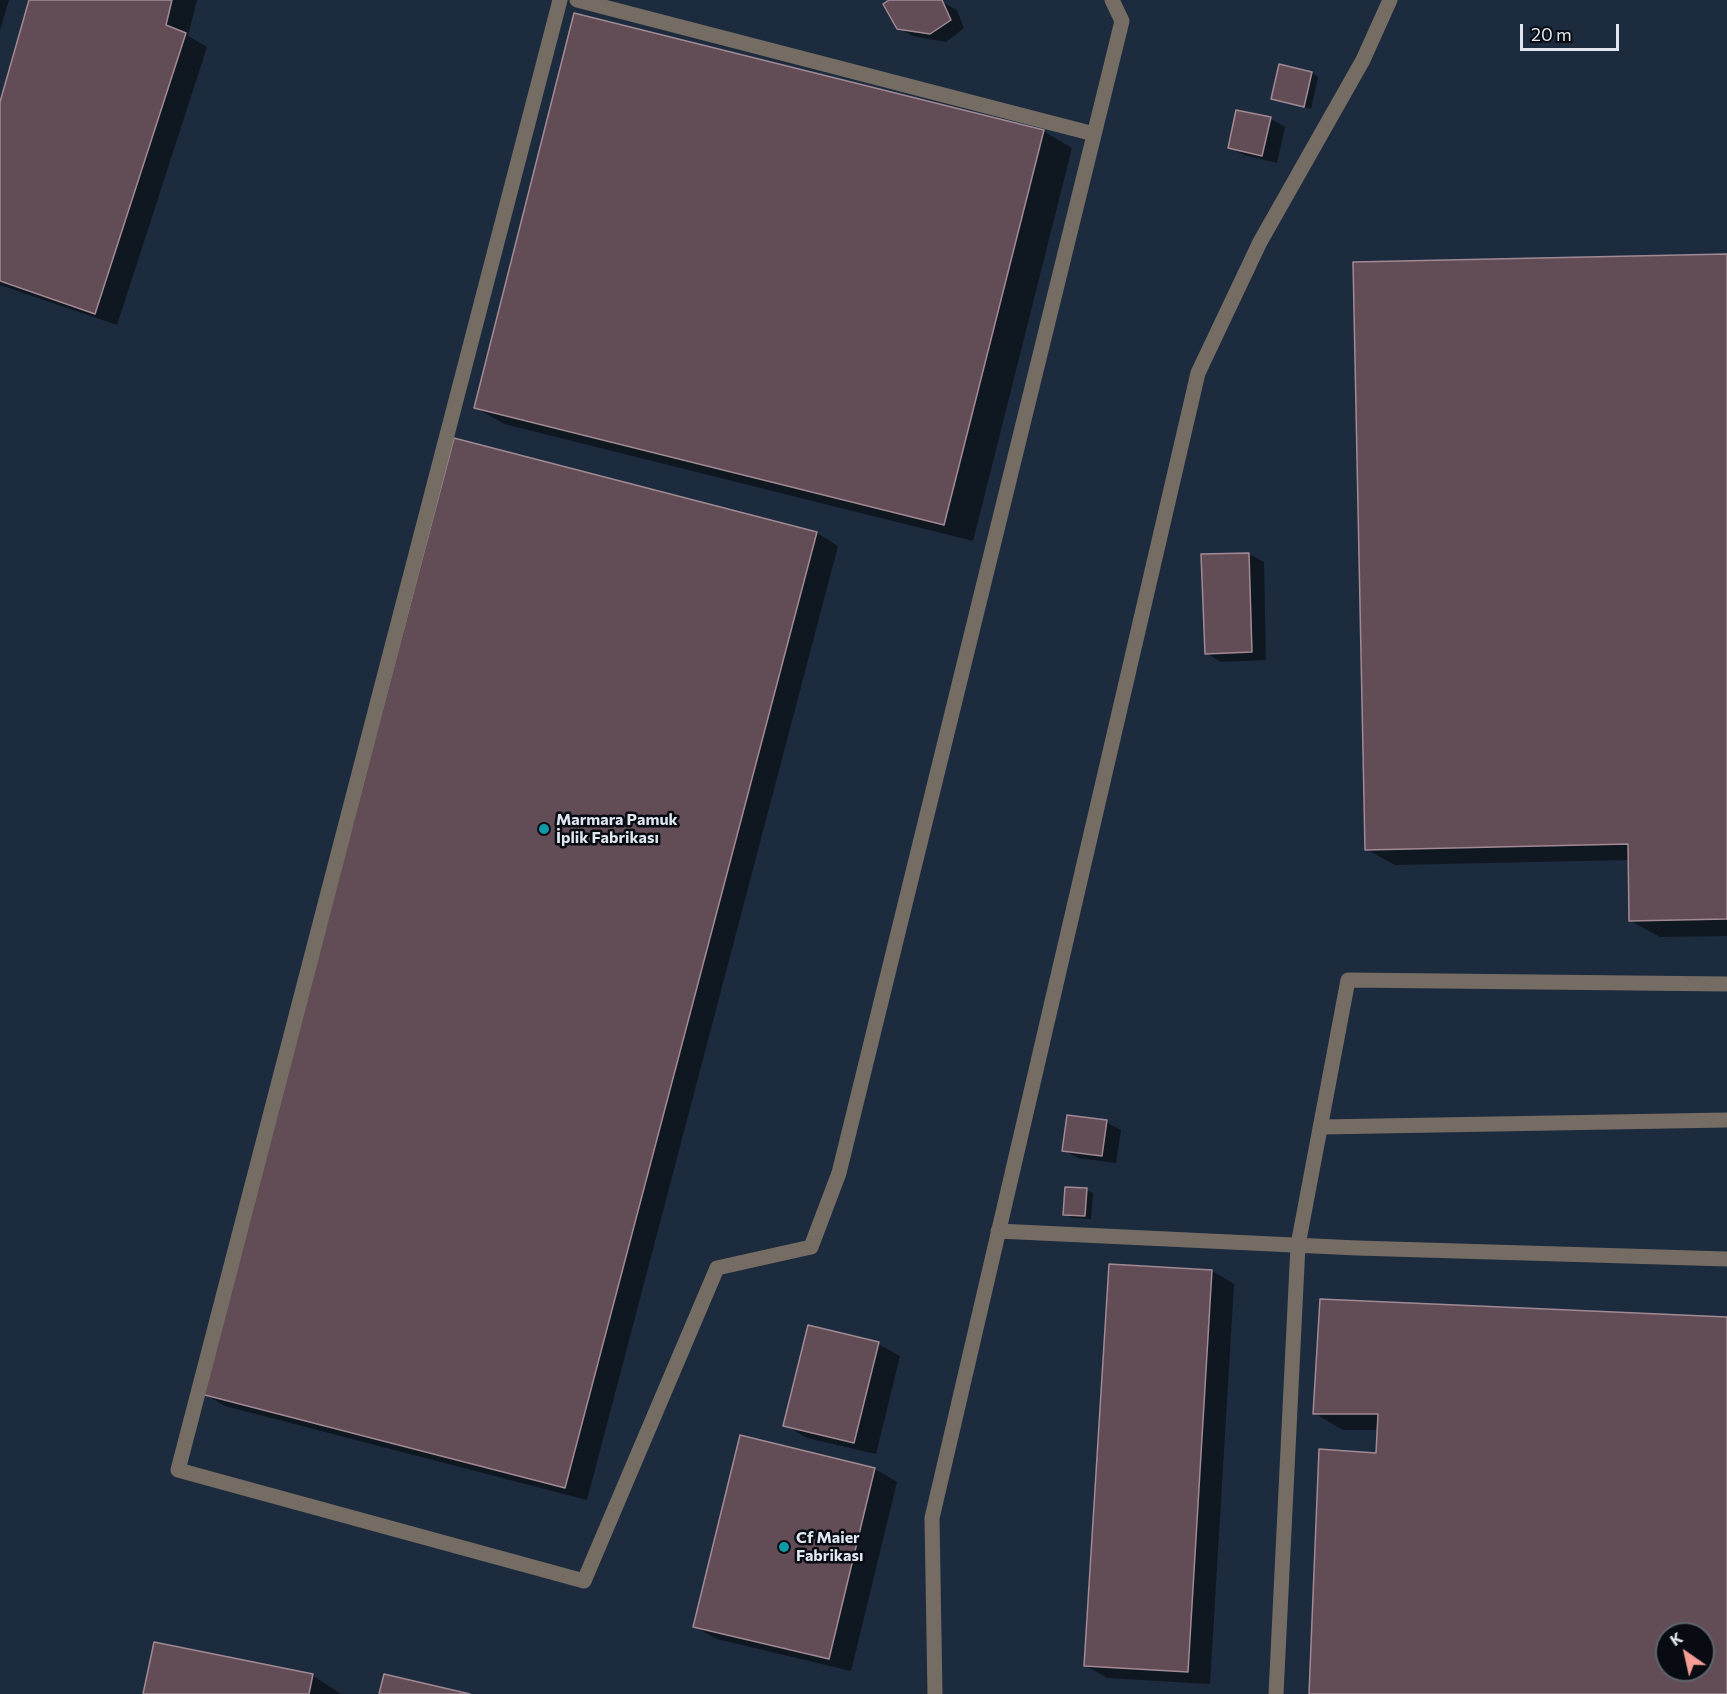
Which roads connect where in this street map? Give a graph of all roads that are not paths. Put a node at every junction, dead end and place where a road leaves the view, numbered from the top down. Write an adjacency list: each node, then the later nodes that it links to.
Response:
1 (560, 0): 5 (street)
2 (577, 0): 5 (street)
3 (1112, 0): 5 (street)
4 (1390, 0): 9 (street)
5 (1094, 134)
6 (1727, 984): 8 (street)
7 (1727, 1120): 8 (street)
8 (1321, 1127): 10 (street)
9 (998, 1231): 10 (street); 12 (street)
10 (1298, 1245): 11 (street); 13 (street)
11 (1727, 1259)
12 (935, 1694)
13 (1276, 1694)

